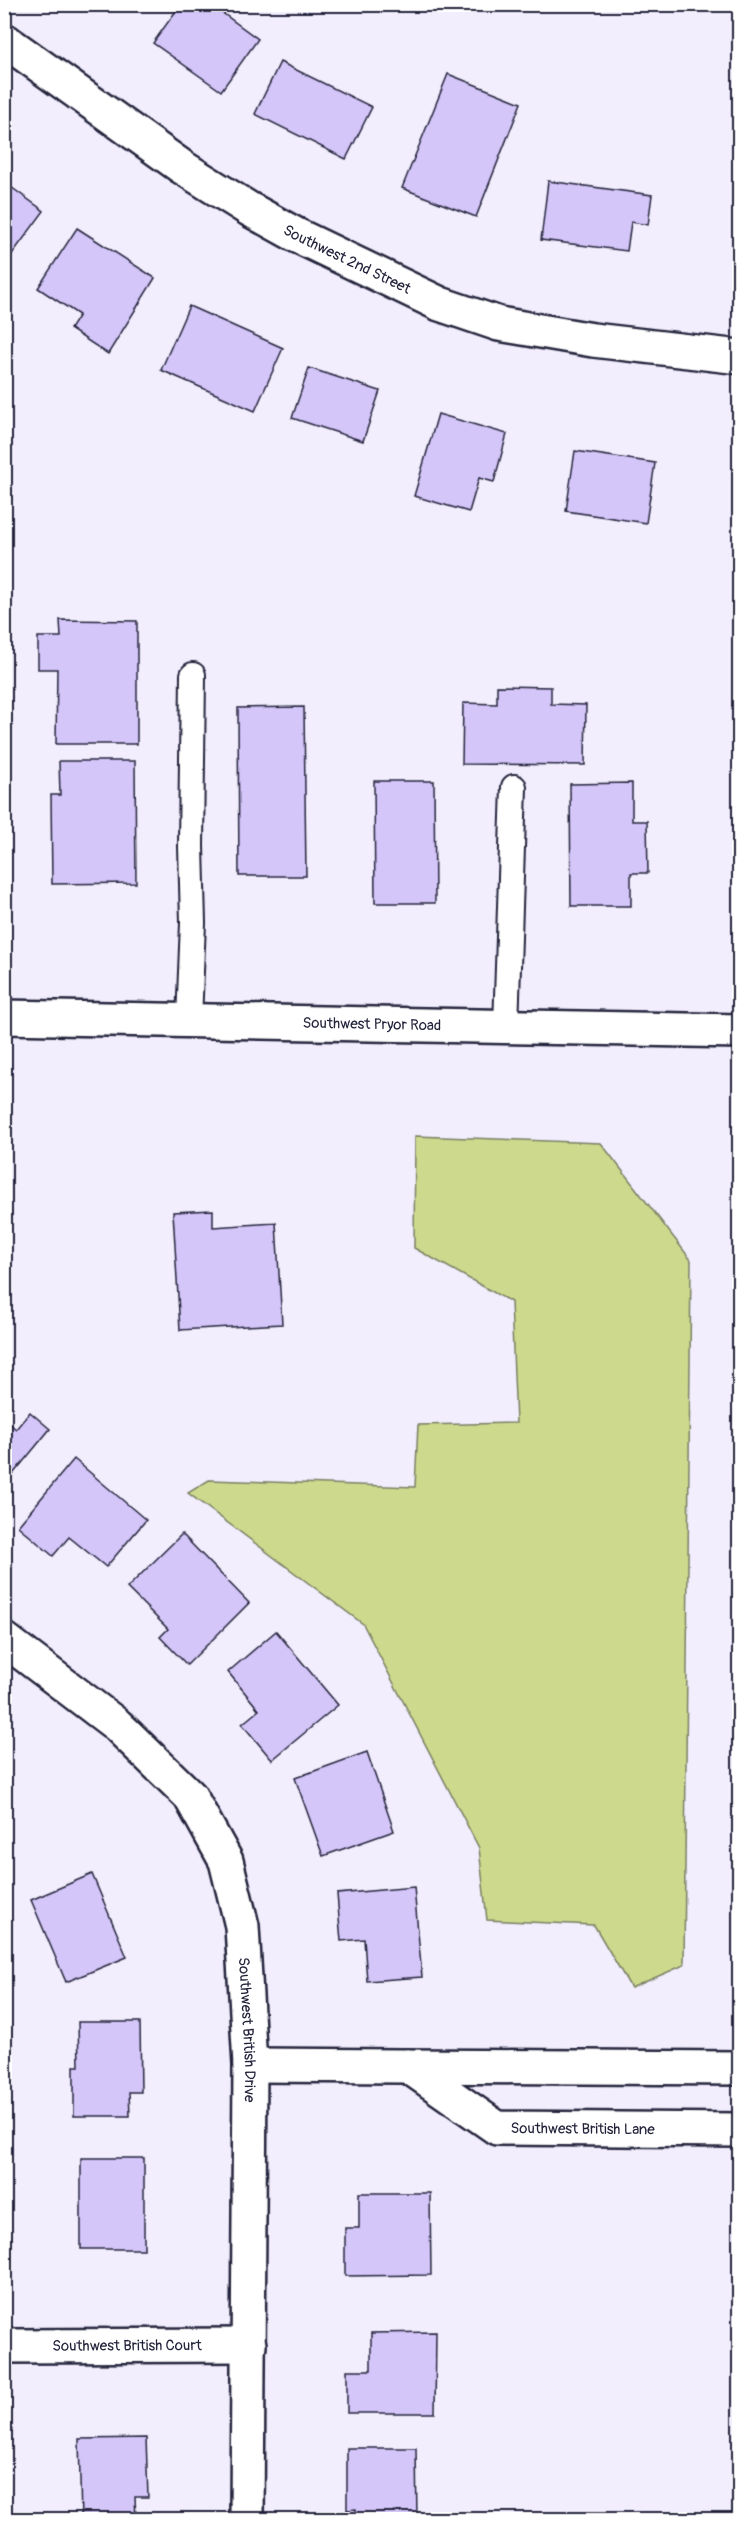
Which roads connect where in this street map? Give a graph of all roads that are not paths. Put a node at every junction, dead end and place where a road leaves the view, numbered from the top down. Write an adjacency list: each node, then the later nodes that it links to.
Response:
1 (4, 40): 2 (street, Southwest 2nd Street)
2 (740, 357)
3 (193, 675): 6 (lane)
4 (514, 787): 7 (lane)
5 (4, 1017): 6 (street, Southwest Pryor Road)
6 (189, 1020): 7 (street, Southwest Pryor Road)
7 (506, 1027): 8 (street, Southwest Pryor Road)
8 (740, 1031)
9 (4, 1638): 10 (street, Southwest British Drive)
10 (250, 2065): 11 (street); 14 (street, Southwest British Drive)
11 (408, 2066): 12 (street); 13 (street, Southwest British Lane)
12 (740, 2068)
13 (740, 2130)
14 (249, 2345): 15 (street, Southwest British Court); 16 (street, Southwest British Drive)
15 (4, 2346)
16 (247, 2520)

